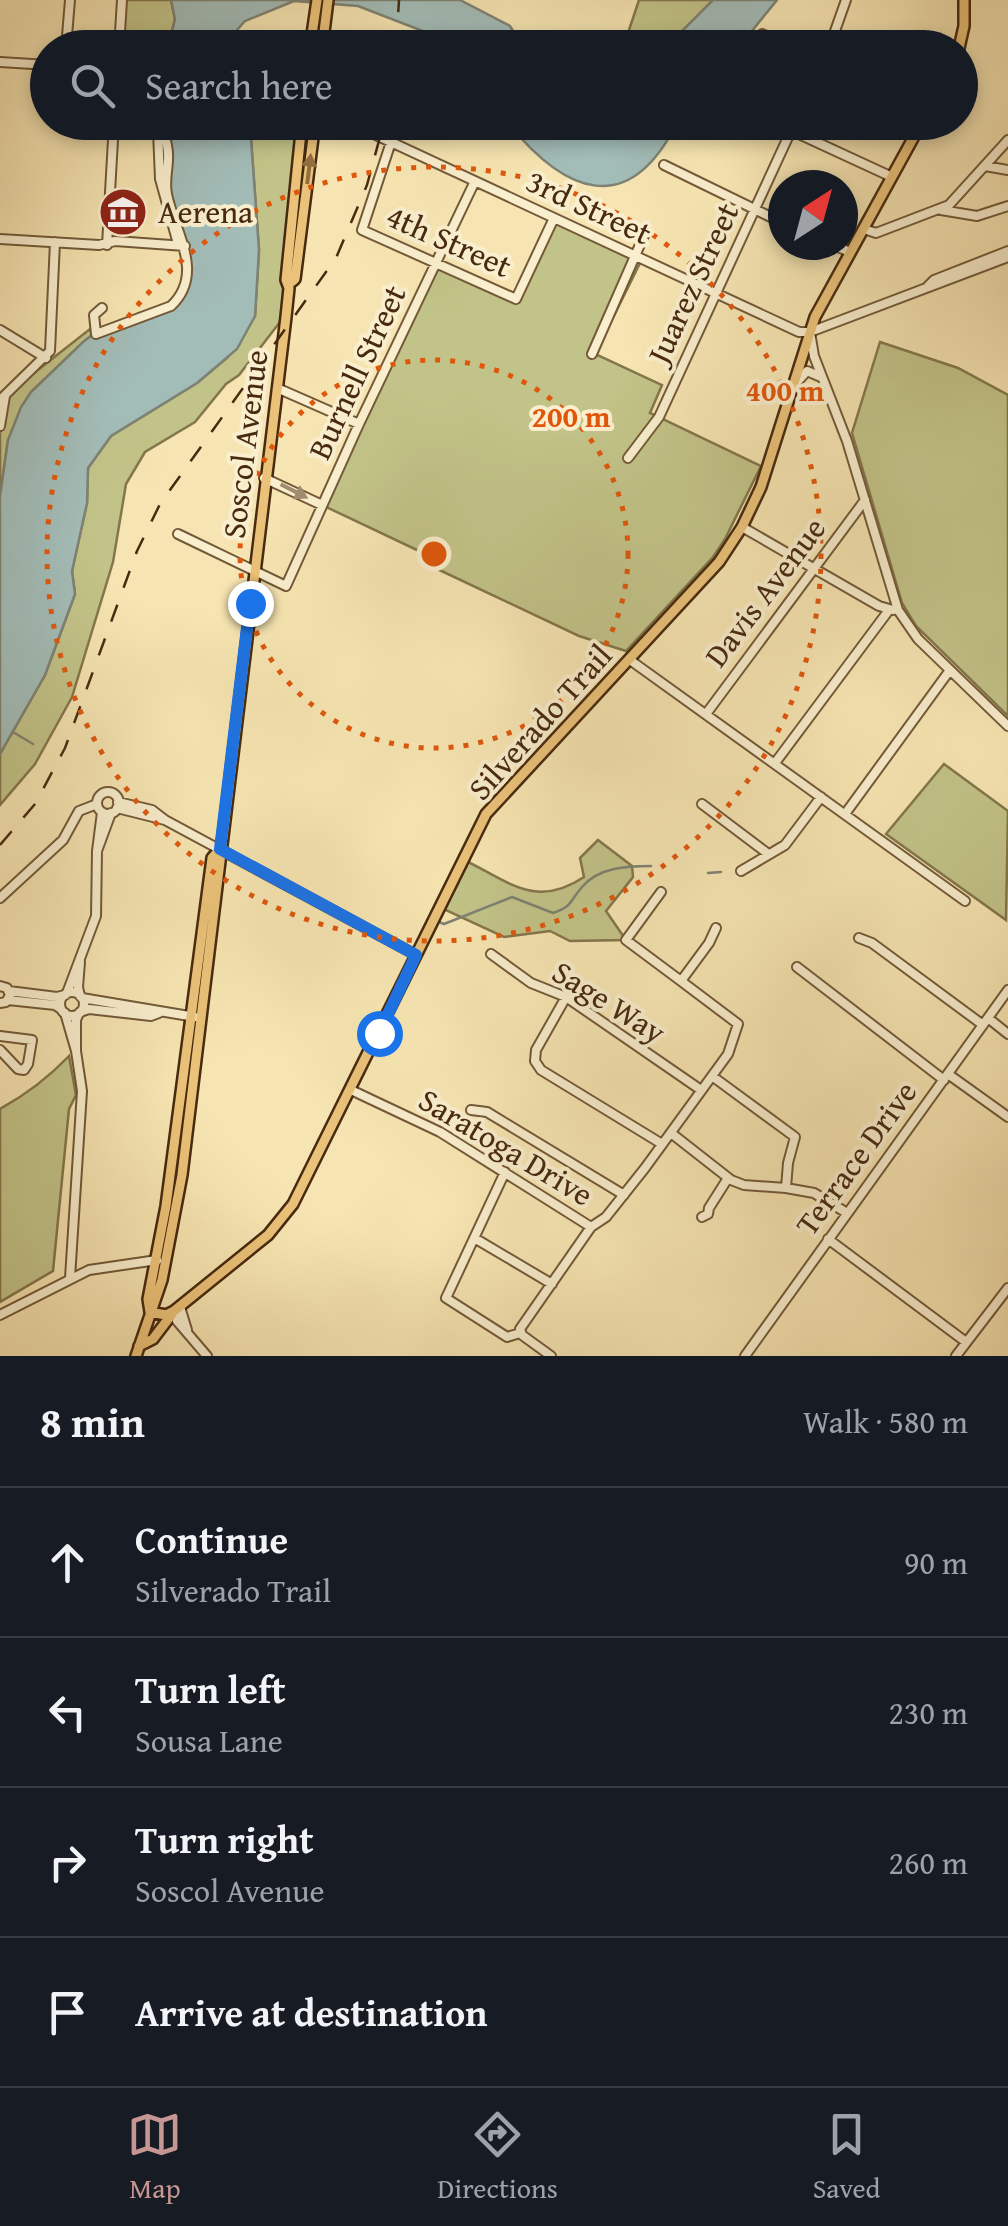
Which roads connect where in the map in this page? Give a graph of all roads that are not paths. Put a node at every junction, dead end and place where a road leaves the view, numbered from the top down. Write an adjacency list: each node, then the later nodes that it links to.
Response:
1 (70, 0): 6 (street)
2 (122, 0): 7 (street)
3 (846, 0): 10 (street)
4 (964, 0): 11 (main road)
5 (322, 3): 8 (main road); 9 (main road)
6 (68, 30)
7 (121, 30)
8 (315, 30)
9 (322, 30)
10 (835, 30)
11 (963, 30)
12 (0, 62): 13 (street)
13 (30, 64)
14 (113, 140): 39 (street)
15 (160, 140): 40 (street)
16 (300, 140): 45 (main road, Soscol Avenue)
17 (313, 140): 45 (main road, Soscol Avenue, one-way to 17)
18 (386, 140): 23 (street, 3rd Street)
19 (788, 140): 30 (street, Juarez Street)
20 (819, 140): 27 (street)
21 (912, 140): 27 (main road, Silverado Trail)
22 (1008, 140): 25 (street)
23 (390, 142): 28 (street, 3rd Street); 44 (street, 4th Street)
24 (664, 165): 30 (street)
25 (985, 166): 26 (street); 31 (street)
26 (1008, 170)
27 (892, 178): 34 (main road, Silverado Trail)
28 (475, 181): 33 (street, 3rd Street); 44 (street, Burnell Street)
29 (1008, 206): 31 (street)
30 (754, 210): 32 (street); 46 (street, Juarez Street)
31 (941, 210): 34 (street)
32 (768, 216)
33 (554, 218): 42 (street, 3rd Street); 44 (street, 4th Street)
34 (864, 229): 37 (main road, Silverado Trail)
35 (646, 231): 42 (street)
36 (0, 239): 38 (street)
37 (858, 239)
38 (55, 242): 39 (street); 51 (street)
39 (108, 245): 40 (street)
40 (182, 245): 47 (street)
41 (1008, 254): 49 (street)
42 (636, 256): 46 (street, 3rd Street); 50 (street)
43 (846, 260): 49 (main road, Silverado Trail)
44 (437, 263): 56 (street, Burnell Street)
45 (289, 284): 54 (main road, Soscol Avenue)
46 (716, 294): 49 (street, 3rd Street); 58 (street, Juarez Street)
47 (102, 308)
48 (0, 330): 51 (street)
49 (810, 332): 52 (street); 53 (main road, Silverado Trail)
50 (592, 354)
51 (46, 358): 55 (street)
52 (822, 378): 53 (street); 60 (street)
53 (794, 386): 62 (main road, Silverado Trail)
54 (277, 388): 56 (street); 59 (main road, Soscol Avenue)
55 (3, 398): 57 (street)
56 (359, 424): 61 (street, Burnell Street)
57 (0, 426)
58 (628, 458)
59 (264, 478): 61 (street, one-way to 61); 65 (main road, Soscol Avenue)
60 (865, 500): 64 (street, Davis Avenue); 66 (street)
61 (322, 505): 65 (street, Burnell Street)
62 (742, 526): 64 (street); 67 (main road, Silverado Trail)
63 (178, 534): 65 (street)
64 (814, 567): 66 (street); 69 (street, Davis Avenue)
65 (255, 570): 76 (main road, Soscol Avenue)
66 (894, 610): 68 (street); 71 (street)
67 (630, 660): 69 (street); 85 (main road, Silverado Trail)
68 (950, 670): 70 (street); 75 (street)
69 (706, 714): 71 (street)
70 (1008, 726)
71 (775, 764): 72 (street)
72 (822, 797): 75 (street); 77 (street)
73 (702, 804): 77 (street)
74 (109, 808): 76 (street); 80 (street); 86 (street)
75 (844, 814): 81 (street)
76 (220, 849): 85 (street); 97 (main road, Soscol Avenue); 98 (main road, Soscol Avenue)
77 (767, 853): 78 (street)
78 (741, 870)
79 (661, 892): 88 (street)
80 (0, 898)
81 (965, 901)
82 (716, 928): 88 (street)
83 (859, 938): 99 (street)
84 (491, 954): 93 (street, Sage Way)
85 (416, 955): 106 (main road, Silverado Trail)
86 (81, 958): 90 (street); 92 (street)
87 (797, 967): 105 (street)
88 (681, 980): 104 (street)
89 (1008, 990): 99 (street, Terrace Drive)
90 (66, 994): 91 (street); 92 (street); 94 (street)
91 (4, 995): 94 (street)
92 (81, 997): 95 (street); 96 (street)
93 (566, 997): 107 (street, Sage Way); 111 (street)
94 (63, 1011): 95 (street); 103 (street)
95 (80, 1012): 96 (street); 103 (street)
96 (160, 1012): 97 (street)
97 (190, 1016): 98 (street); 121 (main road, Soscol Avenue)
98 (202, 1018): 126 (main road, Soscol Avenue)
99 (986, 1022): 100 (street); 105 (street, Terrace Drive)
100 (1008, 1034)
101 (0, 1036): 102 (street)
102 (0, 1050)
103 (76, 1052): 122 (street)
104 (712, 1076): 107 (street); 114 (street)
105 (946, 1077): 109 (street); 116 (street, Terrace Drive)
106 (351, 1090): 112 (street, Saratoga Drive); 125 (main road, Silverado Trail)
107 (701, 1090): 110 (street)
108 (471, 1110): 115 (street)
109 (1008, 1117)
110 (670, 1133): 111 (street); 113 (street)
111 (662, 1144): 115 (street)
112 (505, 1172): 118 (street, Saratoga Drive); 119 (street)
113 (728, 1178): 114 (street); 117 (street)
114 (786, 1188): 116 (street)
115 (624, 1195): 118 (street)
116 (847, 1213): 120 (street, Terrace Drive)
117 (702, 1217)
118 (591, 1227): 123 (street, Saratoga Drive)
119 (476, 1238): 123 (street); 128 (street)
120 (828, 1239): 129 (street); 131 (street, Terrace Drive)
121 (157, 1260): 122 (street); 126 (main road, Soscol Avenue)
122 (70, 1278): 127 (street)
123 (552, 1284): 128 (street, Saratoga Drive)
124 (1008, 1288): 129 (street)
125 (177, 1309): 126 (main road); 130 (main road, Silverado Trail); 132 (street)
126 (150, 1312): 130 (main road, Soscol Avenue)
127 (0, 1314)
128 (520, 1332): 133 (street)
129 (966, 1342): 134 (street)
130 (138, 1351)
131 (749, 1355)
132 (207, 1356)
133 (551, 1356)
134 (956, 1356)

